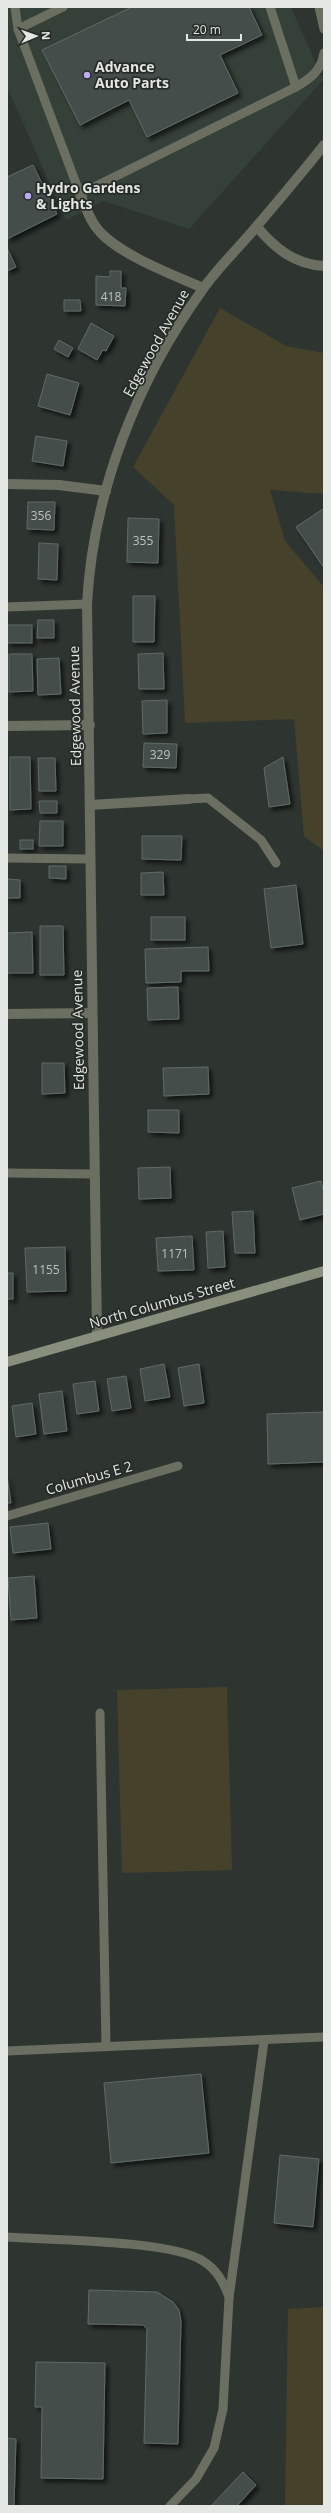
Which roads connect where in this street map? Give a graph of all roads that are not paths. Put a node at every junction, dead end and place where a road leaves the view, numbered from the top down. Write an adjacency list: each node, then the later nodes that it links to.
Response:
1 (15, 7): 5 (lane)
2 (63, 7): 5 (lane)
3 (270, 7): 8 (lane)
4 (319, 7): 6 (lane)
5 (18, 29): 10 (lane)
6 (324, 29)
7 (324, 54): 8 (lane)
8 (296, 87): 10 (lane)
9 (324, 145): 11 (street, Edgewood Avenue)
10 (80, 194): 13 (street)
11 (257, 227): 12 (street); 13 (street, Edgewood Avenue)
12 (324, 266)
13 (203, 288): 15 (street, Edgewood Avenue)
14 (7, 484): 15 (street)
15 (106, 491): 16 (street, Edgewood Avenue)
16 (88, 604): 17 (lane); 18 (street, Edgewood Avenue)
17 (7, 607)
18 (90, 725): 19 (street); 21 (street, Edgewood Avenue)
19 (7, 726)
20 (189, 799): 21 (street); 24 (lane)
21 (90, 805): 23 (street, Edgewood Avenue)
22 (7, 858): 23 (lane)
23 (90, 859): 25 (street, Edgewood Avenue)
24 (276, 863)
25 (92, 1013): 26 (street); 28 (street, Edgewood Avenue)
26 (7, 1014)
27 (7, 1173): 28 (lane)
28 (94, 1174): 30 (street, Edgewood Avenue)
29 (324, 1271): 30 (main road, North Columbus Street)
30 (97, 1336): 31 (main road, North Columbus Street)
31 (7, 1362)
32 (178, 1466): 33 (lane, Columbus E 2)
33 (7, 1516)
34 (100, 1713): 37 (lane)
35 (324, 2037): 36 (lane)
36 (264, 2041): 37 (lane); 40 (lane)
37 (106, 2046): 38 (lane)
38 (7, 2051)
39 (7, 2237): 40 (lane)
40 (229, 2298): 41 (lane)
41 (170, 2506)

